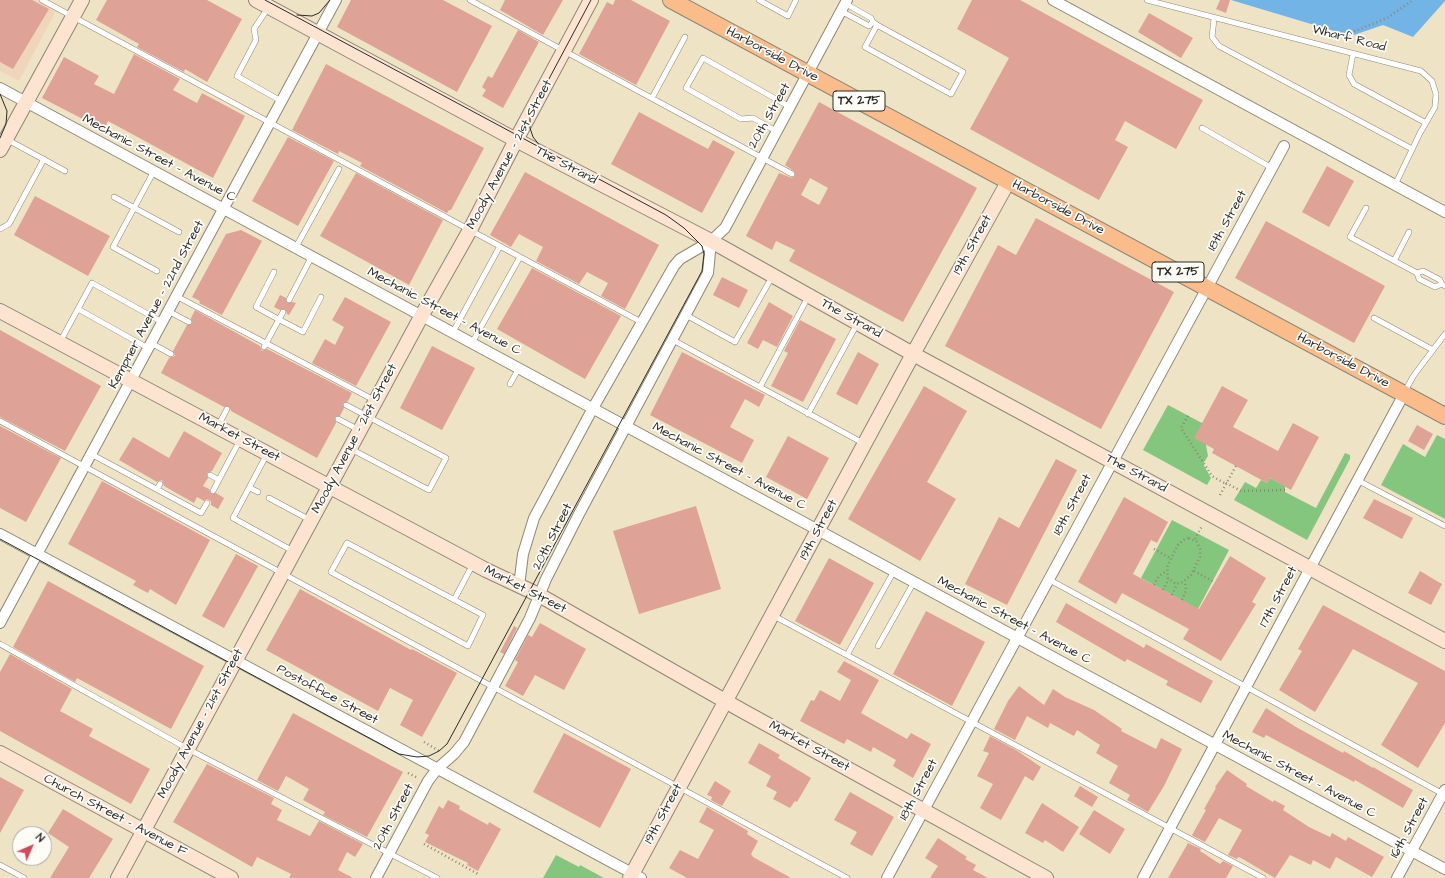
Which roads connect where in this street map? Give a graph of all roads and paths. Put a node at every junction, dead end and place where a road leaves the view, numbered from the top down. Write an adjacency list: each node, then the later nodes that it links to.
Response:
1 (42, 0): 15 (lane)
2 (82, 0): 15 (street)
3 (256, 0): 14 (street, The Strand)
4 (336, 0): 18 (street, Kempner Avenue - 22nd Street)
5 (470, 0): 21 (lane)
6 (591, 0): 21 (street, Moody Avenue - 21st Street)
7 (671, 0): 23 (main road, Harborside Drive / TX 275)
8 (759, 0): 9 (lane)
9 (796, 0)
10 (1147, 0): 16 (lane, Wharf Road)
11 (1413, 0): 19 (path)
12 (1056, 1): 45 (street)
13 (845, 5): 17 (lane); 17 (lane); 23 (street, 20th Street)
14 (269, 7): 18 (street, The Strand); 26 (lane)
15 (73, 17): 27 (street); 29 (lane)
16 (1214, 19): 22 (lane, Wharf Road); 36 (lane)
17 (875, 23): 17 (lane)
18 (318, 33): 26 (street, Kempner Avenue - 22nd Street); 33 (street, The Strand)
19 (1343, 36)
20 (685, 37): 25 (lane)
21 (564, 51): 25 (lane); 33 (street, Moody Avenue - 21st Street)
22 (1353, 54): 30 (lane); 30 (lane, Wharf Road)
23 (808, 74): 28 (street, 20th Street); 44 (main road, Harborside Drive / TX 275)
24 (0, 88): 27 (street, Mechanic Street - Avenue C)
25 (652, 98): 37 (lane)
26 (281, 101): 29 (street, Kempner Avenue - 22nd Street)
27 (26, 102): 34 (street); 42 (street, Mechanic Street - Avenue C)
28 (790, 107): 32 (street, 20th Street); 32 (lane)
29 (270, 122): 48 (street, Kempner Avenue - 22nd Street); 52 (lane)
30 (1426, 123): 36 (lane, Wharf Road)
31 (1202, 128): 39 (lane)
32 (776, 131): 37 (street, 20th Street)
33 (516, 140): 52 (street, Moody Avenue - 21st Street); 55 (street, The Strand)
34 (3, 144): 38 (lane)
35 (1284, 146): 39 (street, 18th Street)
36 (1412, 149): 45 (lane, Wharf Road)
37 (762, 157): 43 (lane); 55 (street, 20th Street)
38 (44, 159): 41 (lane); 51 (lane)
39 (1272, 168): 66 (street, 18th Street)
40 (339, 170): 57 (lane)
41 (65, 171)
42 (154, 171): 47 (lane); 48 (street, Mechanic Street - Avenue C)
43 (792, 174)
44 (1008, 182): 66 (main road, Harborside Drive / TX 275); 92 (street, 19th Street)
45 (1396, 185): 50 (street)
46 (114, 197): 47 (lane)
47 (134, 208): 53 (lane); 61 (lane)
48 (224, 208): 57 (street, Mechanic Street - Avenue C); 67 (street, Kempner Avenue - 22nd Street)
49 (1366, 208): 60 (lane)
50 (1445, 212)
51 (0, 229)
52 (470, 230): 56 (lane); 76 (street, Moody Avenue - 21st Street)
53 (179, 232)
54 (1409, 232): 60 (lane)
55 (711, 241): 64 (street, The Strand); 75 (street, 20th Street); 81 (street, 20th Street)
56 (500, 246): 59 (lane); 83 (lane)
57 (296, 247): 58 (street, Mechanic Street - Avenue C)
58 (312, 256): 70 (lane); 76 (street, Mechanic Street - Avenue C)
59 (520, 257): 81 (lane); 87 (lane)
60 (1394, 261): 63 (lane)
61 (157, 271)
62 (274, 272): 78 (lane)
63 (1417, 273): 65 (lane); 65 (lane)
64 (773, 275): 68 (street, The Strand); 75 (lane)
65 (1443, 285)
66 (1206, 287): 97 (main road, Harborside Drive / TX 275); 116 (street, 18th Street)
67 (176, 296): 73 (street, Kempner Avenue - 22nd Street); 88 (lane)
68 (809, 296): 82 (street, The Strand); 96 (lane)
69 (321, 297): 78 (lane)
70 (289, 300)
71 (78, 310): 79 (lane); 86 (lane); 89 (lane)
72 (0, 311): 86 (street, Market Street)
73 (168, 311): 79 (street, Kempner Avenue - 22nd Street); 80 (lane)
74 (282, 312): 78 (lane)
75 (686, 314): 85 (street, 20th Street)
76 (422, 315): 83 (street, Mechanic Street - Avenue C); 98 (street, Moody Avenue - 21st Street)
77 (1374, 318): 90 (lane)
78 (278, 319): 88 (lane)
79 (162, 322): 89 (street, Kempner Avenue - 22nd Street)
80 (189, 322)
81 (642, 322): 100 (street, 20th Street)
82 (858, 323): 92 (street, The Strand); 102 (lane)
83 (453, 332): 87 (street, Mechanic Street - Avenue C)
84 (1445, 334): 90 (lane, 17th Street)
85 (673, 340): 96 (lane); 108 (street, 20th Street)
86 (59, 342): 94 (street, Market Street)
87 (472, 342): 93 (street, Mechanic Street - Avenue C)
88 (265, 345): 98 (lane)
89 (150, 346): 91 (lane); 94 (street, Kempner Avenue - 22nd Street)
90 (1433, 350): 97 (lane, 17th Street)
91 (172, 354)
92 (913, 354): 112 (street, 19th Street); 116 (street, The Strand)
93 (519, 368): 95 (lane); 100 (street, Mechanic Street - Avenue C)
94 (130, 381): 109 (street, Market Street); 114 (street, Kempner Avenue - 22nd Street)
95 (510, 384)
96 (760, 387): 102 (lane)
97 (1404, 394): 105 (main road, Harborside Drive / TX 275); 121 (street, 17th Street)
98 (375, 401): 103 (street, Moody Avenue - 21st Street)
99 (346, 405): 103 (lane)
100 (593, 408): 108 (street, Mechanic Street - Avenue C); 156 (street, 20th Street)
101 (228, 409): 109 (lane)
102 (808, 414): 112 (lane)
103 (367, 416): 110 (street, Moody Avenue - 21st Street); 113 (lane)
104 (1188, 416): 123 (path)
105 (1445, 416)
106 (338, 419): 110 (lane)
107 (0, 420): 117 (lane)
108 (627, 426): 136 (street, Mechanic Street - Avenue C); 158 (street, 20th Street)
109 (218, 427): 111 (street, Market Street)
110 (360, 430): 113 (street, Moody Avenue - 21st Street)
111 (241, 439): 115 (street, Market Street); 120 (lane)
112 (864, 444): 136 (street, 19th Street)
113 (350, 448): 124 (street, Moody Avenue - 21st Street)
114 (91, 454): 117 (street, Kempner Avenue - 22nd Street); 126 (lane)
115 (268, 454): 124 (street, Market Street); 125 (lane)
116 (1112, 462): 144 (street, The Strand); 149 (street, 18th Street)
117 (85, 466): 141 (street, Kempner Avenue - 22nd Street); 148 (lane)
118 (1236, 466): 123 (path)
119 (210, 475): 120 (lane)
120 (219, 480): 128 (lane)
121 (1357, 480): 135 (lane); 144 (street, 17th Street)
122 (160, 484): 126 (lane)
123 (1226, 484): 127 (path); 130 (path)
124 (329, 486): 133 (street, Moody Avenue - 21st Street); 143 (street, Market Street)
125 (250, 488): 129 (lane); 140 (lane)
126 (157, 489): 132 (lane)
127 (1286, 490)
128 (213, 491)
129 (258, 492)
130 (1220, 495)
131 (269, 498): 133 (lane)
132 (207, 502)
133 (311, 521): 140 (street, Moody Avenue - 21st Street)
134 (1202, 526): 138 (path)
135 (1445, 526)
136 (818, 530): 146 (street, Mechanic Street - Avenue C); 162 (street, 19th Street)
137 (0, 534): 141 (street, Postoffice Street)
138 (1195, 539): 142 (path); 147 (path)
139 (1154, 549): 142 (path)
140 (294, 552): 148 (street, Moody Avenue - 21st Street)
141 (36, 554): 163 (street, Kempner Avenue - 22nd Street); 169 (street, Postoffice Street)
142 (1170, 558): 145 (path)
143 (474, 564): 156 (street, Market Street); 160 (lane)
144 (1309, 568): 165 (street, The Strand); 170 (street, 17th Street)
145 (1167, 570): 150 (path); 155 (path)
146 (894, 571): 152 (street, Mechanic Street - Avenue C); 168 (lane)
147 (1194, 571): 151 (path); 153 (path)
148 (283, 572): 169 (street, Moody Avenue - 21st Street); 171 (lane)
149 (1048, 579): 164 (street, 18th Street); 170 (lane)
150 (1169, 579): 154 (path); 157 (path)
151 (1185, 581): 154 (path); 161 (path)
152 (914, 582): 164 (street, Mechanic Street - Avenue C); 167 (lane)
153 (1214, 582)
154 (1177, 584): 159 (path)
155 (1154, 585)
156 (519, 586): 158 (street, Market Street)
157 (1163, 590)
158 (539, 595): 171 (street, 20th Street); 172 (street, Market Street)
159 (1172, 595)
160 (454, 600): 160 (lane)
161 (1182, 600)
162 (772, 615): 168 (lane); 172 (street, 19th Street)
163 (0, 623)
164 (1017, 637): 173 (street, 18th Street); 174 (street, Mechanic Street - Avenue C)
165 (1445, 641)
166 (0, 644): 175 (lane)
167 (878, 646)
168 (847, 655): 173 (lane)
169 (235, 661): 175 (street, Moody Avenue - 21st Street); 177 (street, Postoffice Street)
170 (1245, 686): 174 (street, 17th Street); 179 (lane)
171 (494, 687): 177 (street, 20th Street); 178 (lane)
172 (725, 701): 178 (street, 19th Street); 180 (street, Market Street)
173 (971, 722): 180 (street, 18th Street); 181 (lane)
174 (1214, 744): 181 (street, 17th Street); 184 (street, Mechanic Street - Avenue C)
175 (188, 749): 182 (street, Moody Avenue - 21st Street); 185 (lane)
176 (0, 753): 182 (street, Church Street - Avenue F)
177 (437, 769): 185 (street, 20th Street); 189 (street, Postoffice Street)
178 (679, 786): 189 (street, 19th Street); 195 (lane)
179 (1444, 792): 184 (street, 16th Street)
180 (923, 809): 196 (street, 18th Street); 197 (street, Market Street)
181 (1170, 828): 198 (street, 17th Street); 199 (lane)
182 (143, 831): 191 (street, Moody Avenue - 21st Street); 192 (street, Church Street - Avenue F)
183 (424, 844): 188 (path)
184 (1412, 852): 187 (street, Mechanic Street - Avenue C); 200 (street, 16th Street)
185 (389, 854): 193 (street, 20th Street); 194 (lane)
186 (0, 865): 190 (lane)
187 (1445, 869)
188 (478, 874)
189 (635, 876)
190 (24, 878)
191 (118, 878)
192 (231, 878)
193 (376, 878)
194 (437, 878)
195 (847, 878)
196 (887, 878)
197 (1046, 878)
198 (1143, 878)
199 (1263, 878)
200 (1397, 878)

